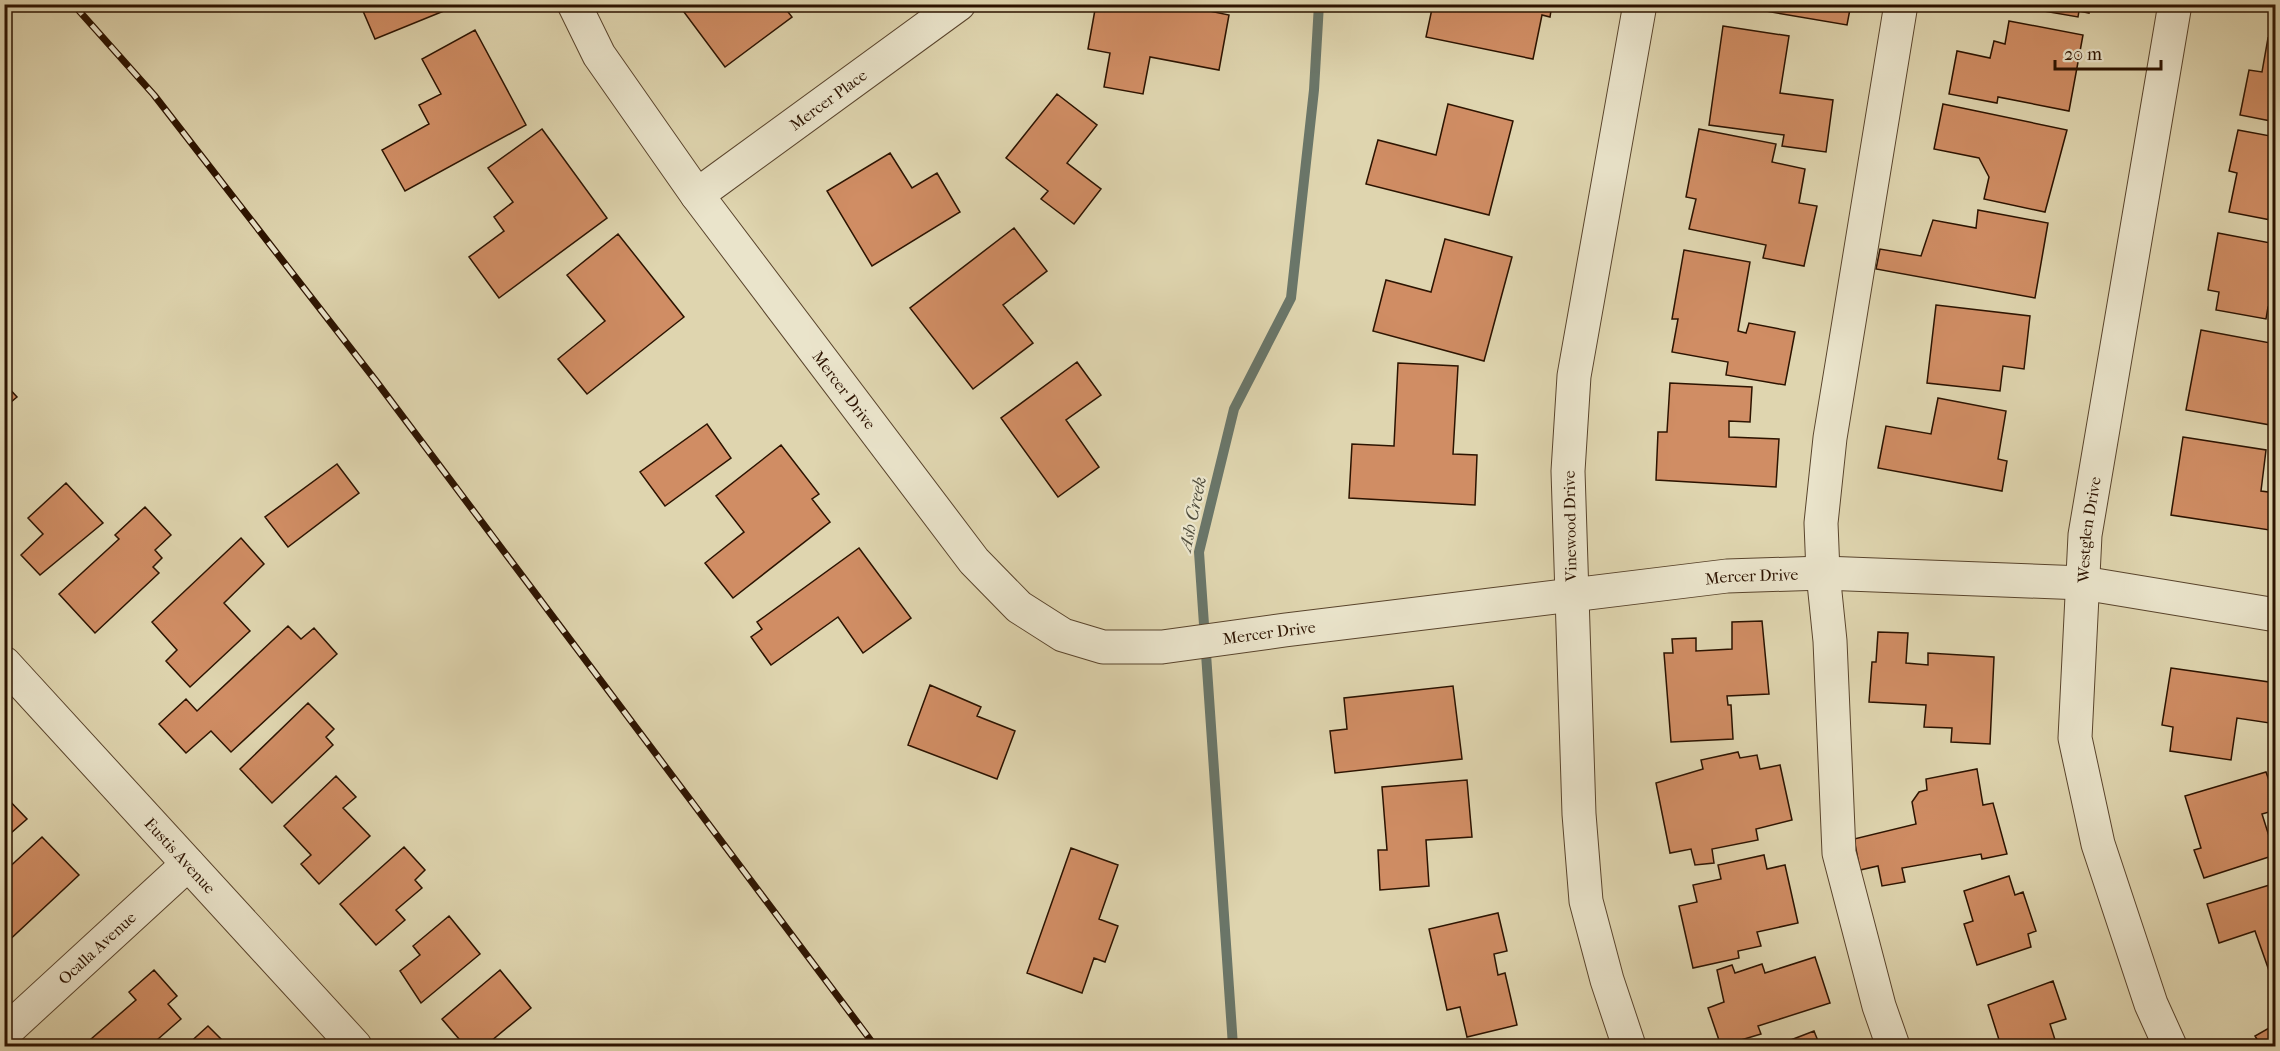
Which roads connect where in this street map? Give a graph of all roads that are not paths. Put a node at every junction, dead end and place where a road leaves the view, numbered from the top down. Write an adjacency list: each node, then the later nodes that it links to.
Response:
1 (574, 4): 6 (street, Mercer Drive)
2 (959, 4): 6 (street, Mercer Place)
3 (1640, 4): 9 (street, Vinewood Drive)
4 (1901, 4): 7 (street)
5 (2175, 4): 8 (street, Westglen Drive)
6 (697, 195): 9 (street, Mercer Drive)
7 (1823, 573): 8 (street, Mercer Drive); 9 (street, Mercer Drive); 16 (street)
8 (2083, 583): 10 (street, Mercer Drive); 17 (street, Westglen Drive)
9 (1572, 594): 15 (street, Vinewood Drive)
10 (2276, 615)
11 (4, 663): 12 (street, Eustis Avenue)
12 (188, 864): 13 (street, Ocalla Avenue); 14 (street, Eustis Avenue)
13 (4, 1033)
14 (355, 1047)
15 (1629, 1047)
16 (1893, 1047)
17 (2170, 1047)

